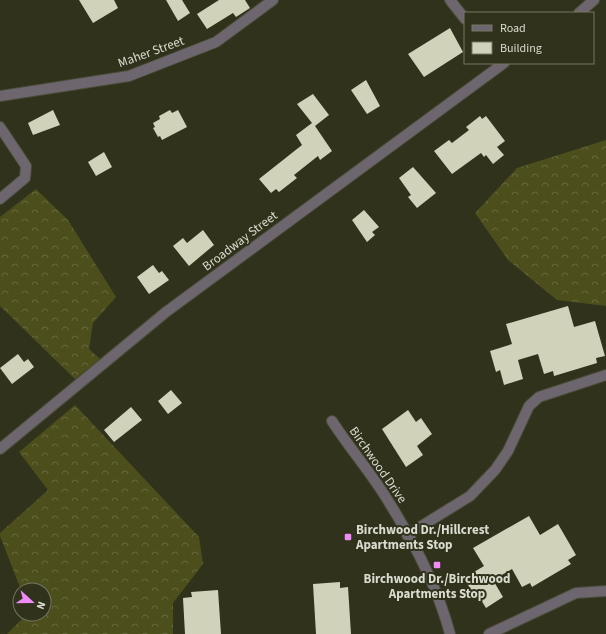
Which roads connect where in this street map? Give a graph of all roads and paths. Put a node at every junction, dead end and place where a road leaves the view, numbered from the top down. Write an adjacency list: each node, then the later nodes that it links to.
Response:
1 (273, 0): 7 (street, Maher Street)
2 (450, 0): 5 (street)
3 (594, 0): 4 (street)
4 (580, 12)
5 (464, 18)
6 (500, 64): 12 (street, Broadway Street)
7 (0, 96)
8 (0, 127): 9 (street)
9 (0, 199)
10 (606, 375): 13 (street)
11 (332, 421): 13 (street, Birchwood Drive)
12 (0, 449)
13 (407, 535): 15 (street, Birchwood Drive)
14 (606, 591): 16 (street)
15 (450, 634)
16 (489, 634)

